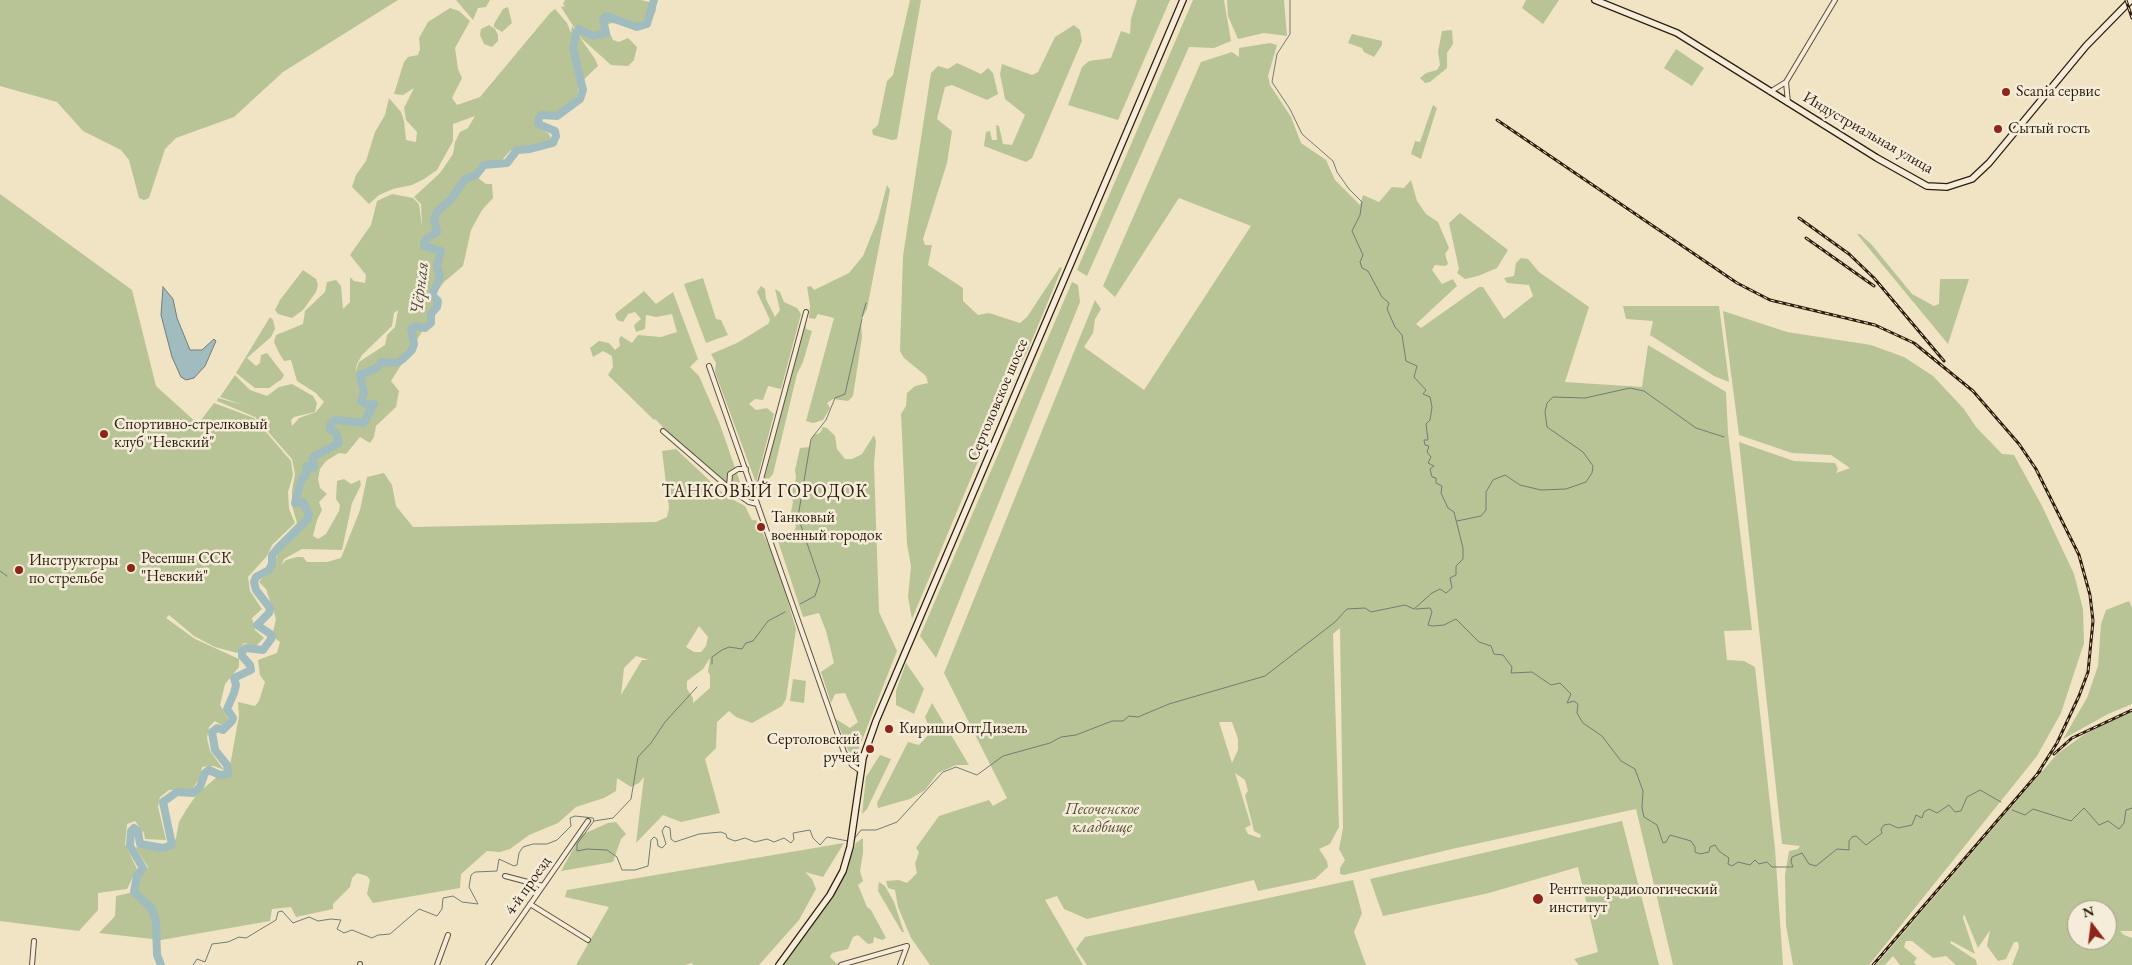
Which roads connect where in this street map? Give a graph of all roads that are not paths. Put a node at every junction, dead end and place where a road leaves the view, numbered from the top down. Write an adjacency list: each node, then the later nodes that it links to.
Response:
1 (1183, 0): 14 (main road, Сертоловское шоссе)
2 (1595, 0): 6 (main road, Индустриальная улица)
3 (1835, 0): 5 (street)
4 (2131, 0): 7 (main road, Индустриальная улица)
5 (1786, 82): 6 (street); 7 (street)
6 (1770, 92): 7 (main road, Индустриальная улица)
7 (1788, 104)
8 (806, 312): 13 (street)
9 (709, 366): 11 (street)
10 (663, 431): 12 (street)
11 (746, 469): 12 (street); 13 (street)
12 (728, 488): 13 (street)
13 (757, 501): 14 (street)
14 (861, 771): 25 (main road, Сертоловское шоссе)
15 (588, 821): 17 (street, 4-й проезд)
16 (505, 876): 17 (street)
17 (543, 886): 18 (street, 4-й проезд)
18 (530, 904): 20 (street); 24 (street, 4-й проезд)
19 (448, 935): 23 (street)
20 (588, 940)
21 (34, 941): 22 (street)
22 (32, 965)
23 (437, 965)
24 (488, 965)
25 (779, 965)
26 (841, 965): 27 (street)
27 (900, 965)

